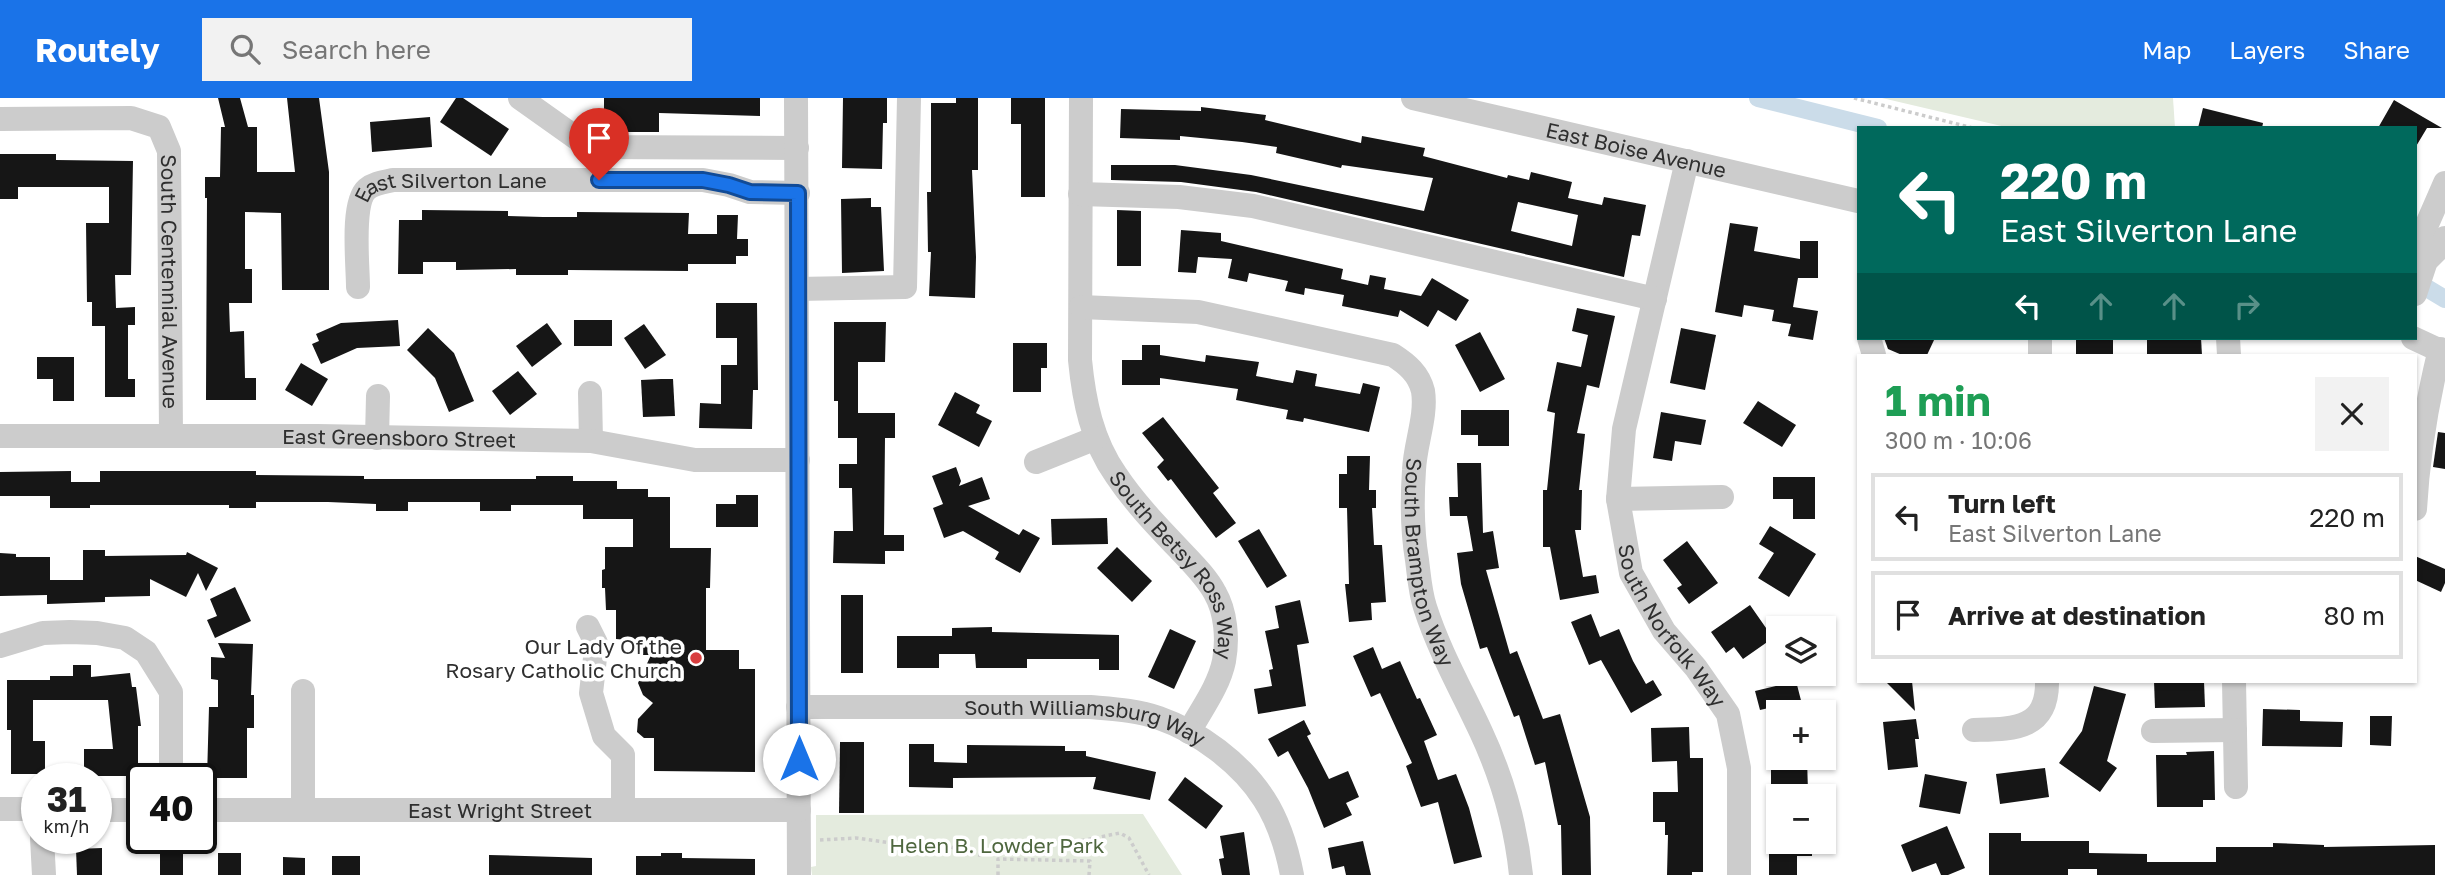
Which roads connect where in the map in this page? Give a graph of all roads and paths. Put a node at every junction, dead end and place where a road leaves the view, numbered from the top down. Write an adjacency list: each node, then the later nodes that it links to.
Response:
1 (520, 98): 9 (street)
2 (796, 98): 9 (street)
3 (909, 98): 19 (street)
4 (1081, 98): 13 (street, South Betsy Ross Way)
5 (1413, 98): 10 (street, East Boise Avenue)
6 (1854, 98): 8 (path)
7 (0, 119): 27 (street, South Centennial Avenue)
8 (1965, 126)
9 (797, 148): 12 (street)
10 (1687, 161): 14 (street, East Boise Avenue); 20 (street, South Norfolk Way)
11 (2445, 183): 16 (street)
12 (798, 193): 17 (street, East Silverton Lane); 19 (street)
13 (1080, 194): 20 (street); 21 (street, South Betsy Ross Way)
14 (1857, 201)
15 (2445, 238): 16 (street)
16 (2426, 261): 18 (street)
17 (358, 286)
18 (2417, 288)
19 (797, 289): 31 (street)
20 (1655, 299): 35 (street, South Norfolk Way)
21 (1081, 307): 29 (street, South Betsy Ross Way); 64 (street, South Brampton Way)
22 (2417, 340): 23 (street)
23 (2442, 351): 33 (street)
24 (590, 393): 30 (street)
25 (378, 396): 28 (street)
26 (0, 436): 27 (street, East Greensboro Street)
27 (170, 436): 28 (street, East Greensboro Street)
28 (377, 438): 30 (street, East Greensboro Street)
29 (1096, 438): 32 (street); 45 (street, South Betsy Ross Way)
30 (591, 441): 31 (street, East Greensboro Street)
31 (798, 460): 41 (street)
32 (1037, 462)
33 (2417, 478)
34 (1722, 497): 35 (street)
35 (1618, 499): 65 (street, South Norfolk Way)
36 (588, 627): 52 (street)
37 (0, 646): 46 (street)
38 (2047, 683): 42 (street)
39 (2234, 683): 43 (street)
40 (303, 691): 51 (street)
41 (798, 707): 45 (street, South Williamsburg Way); 53 (street)
42 (1973, 730)
43 (2235, 730): 44 (street); 47 (street)
44 (2153, 731)
45 (1189, 732): 63 (street, South Williamsburg Way)
46 (172, 763)
47 (2236, 787)
48 (0, 809): 49 (street)
49 (21, 810)
50 (217, 810): 51 (street, East Wright Street)
51 (303, 810): 52 (street, East Wright Street)
52 (623, 810): 53 (street, East Wright Street)
53 (799, 810): 59 (street)
54 (814, 840): 55 (path)
55 (999, 852): 57 (path); 62 (path)
56 (42, 854): 58 (street)
57 (998, 859): 60 (path); 61 (path)
58 (44, 875)
59 (799, 875)
60 (998, 875)
61 (1089, 875)
62 (1149, 875)
63 (1292, 875)
64 (1521, 875)
65 (1739, 875)

